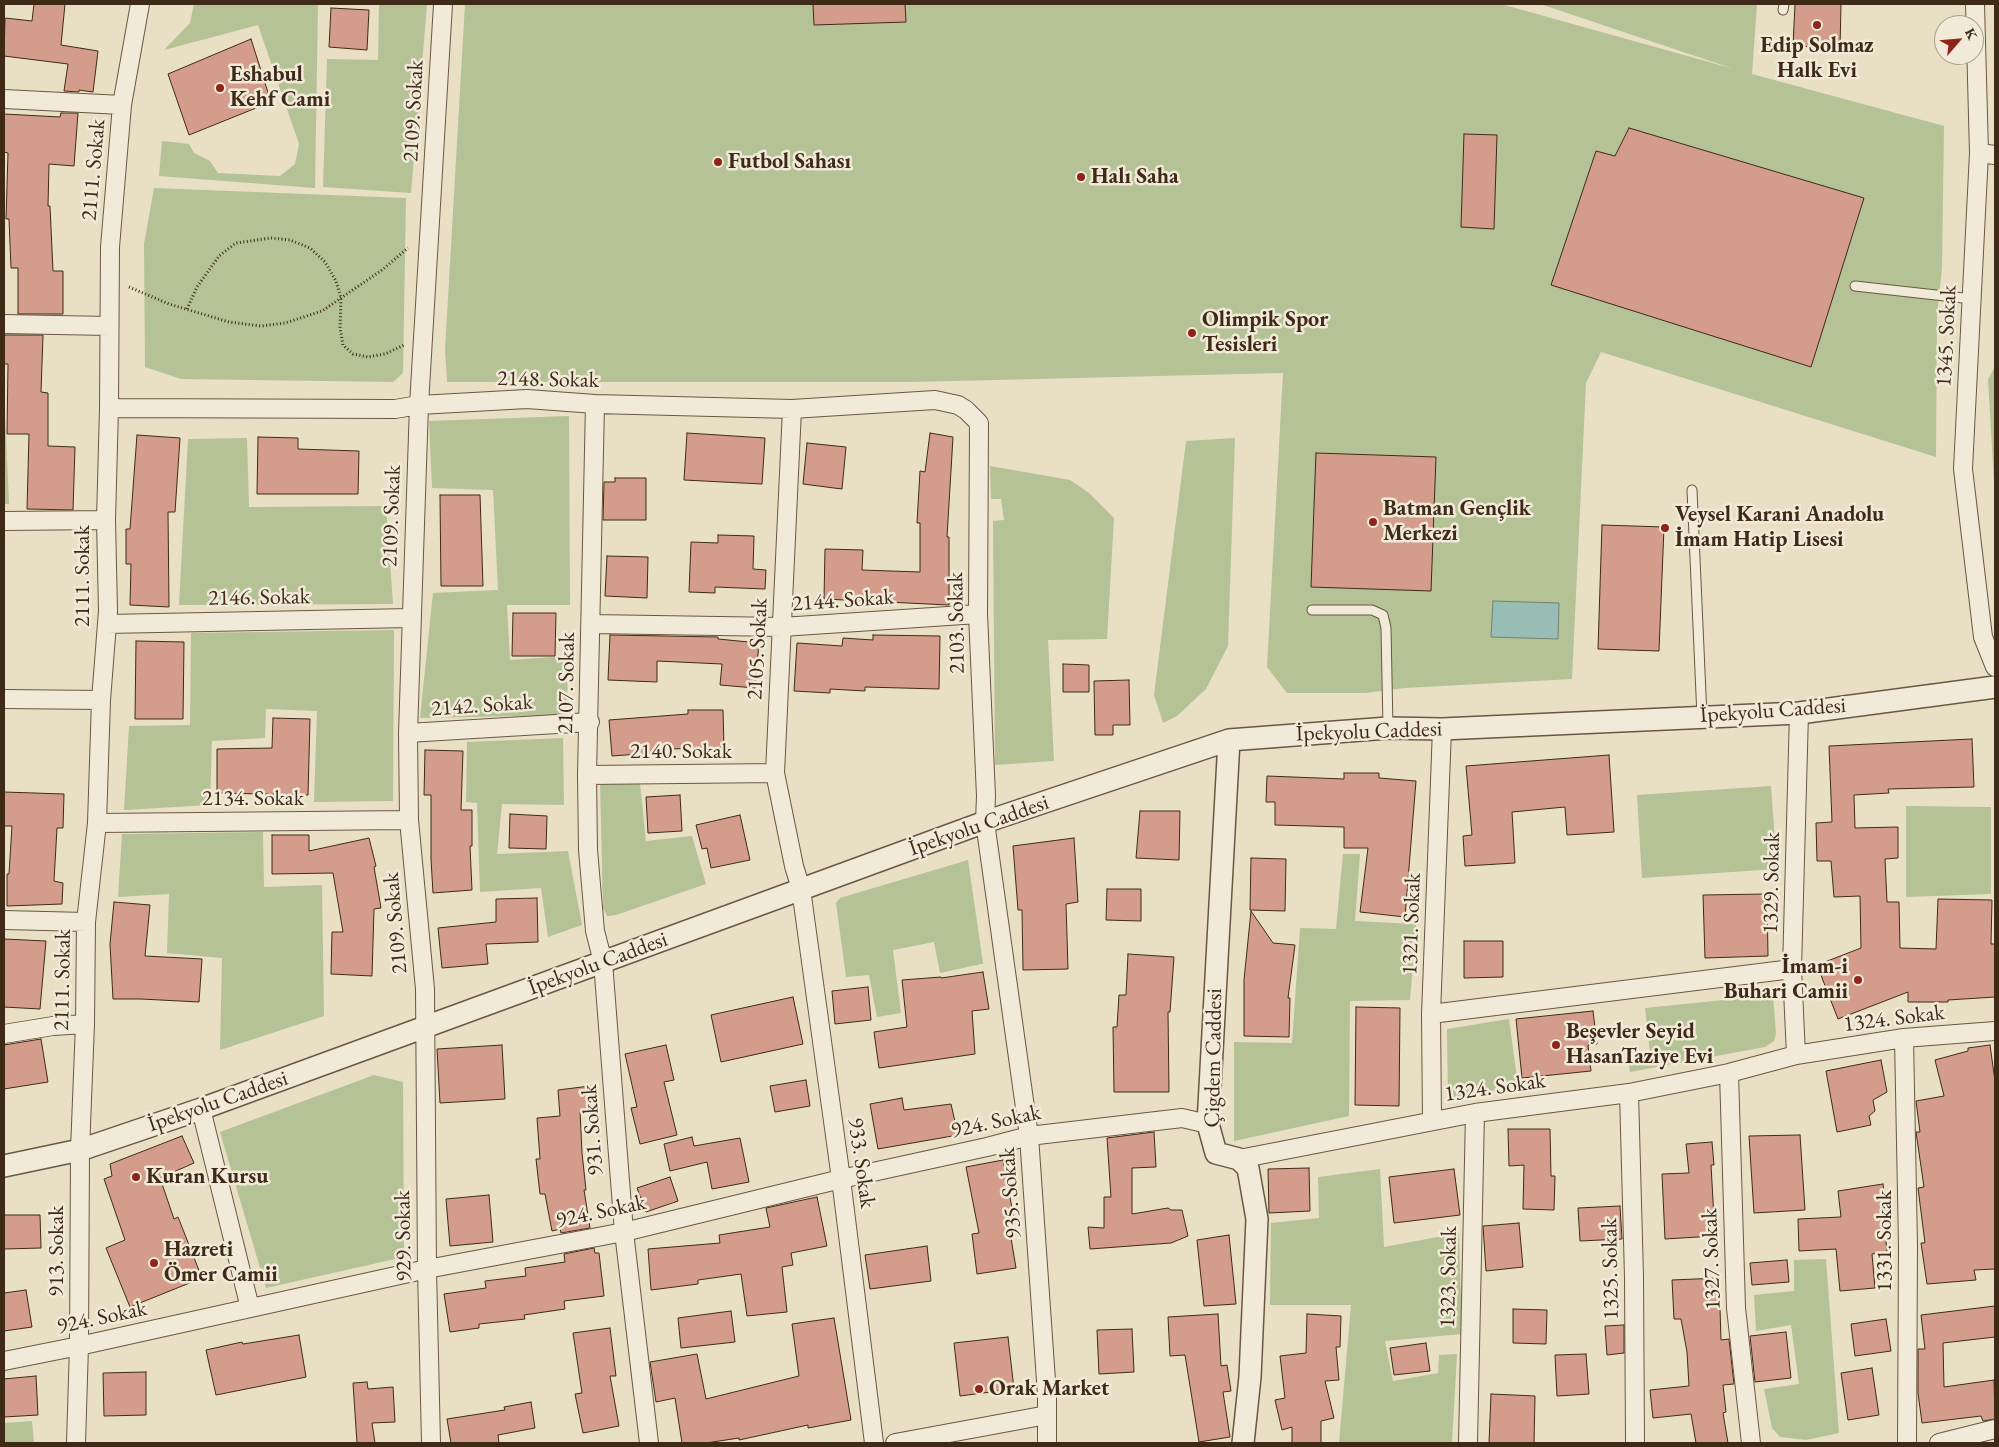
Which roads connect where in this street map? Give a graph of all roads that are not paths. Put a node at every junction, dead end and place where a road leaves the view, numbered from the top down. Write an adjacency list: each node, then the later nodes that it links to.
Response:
1 (140, 4): 5 (street, 2111. Sokak)
2 (443, 4): 12 (street, 2109. Sokak)
3 (1975, 4): 6 (street, 1345. Sokak)
4 (4, 99): 5 (street)
5 (122, 105): 10 (street, 2111. Sokak)
6 (1987, 154): 8 (street, 1345. Sokak)
7 (1855, 286): 8 (lane)
8 (1972, 299): 25 (street, 1345. Sokak)
9 (4, 324): 10 (street)
10 (109, 326): 13 (street, 2111. Sokak)
11 (596, 404): 12 (street, 2148. Sokak); 14 (street, 2148. Sokak); 23 (street, 2107. Sokak)
12 (418, 405): 13 (street, 2148. Sokak); 21 (street, 2109. Sokak)
13 (109, 408): 17 (street, 2111. Sokak)
14 (792, 409): 15 (street, 2148. Sokak); 24 (street, 2105. Sokak)
15 (979, 423): 20 (street, 2103. Sokak)
16 (1692, 490): 30 (lane)
17 (106, 520): 18 (street); 22 (street, 2111. Sokak)
18 (4, 521)
19 (1312, 610): 32 (lane)
20 (978, 614): 24 (street, 2144. Sokak); 39 (street, 2103. Sokak)
21 (411, 618): 22 (street, 2146. Sokak); 34 (street, 2109. Sokak)
22 (107, 624): 28 (street, 2111. Sokak)
23 (591, 624): 24 (street, 2144. Sokak); 31 (street, 2107. Sokak)
24 (782, 627): 36 (street, 2105. Sokak)
25 (1995, 666)
26 (1995, 687): 29 (street, İpekyolu Caddesi)
27 (4, 699): 28 (street)
28 (101, 700): 40 (street, 2111. Sokak)
29 (1799, 713): 30 (street, İpekyolu Caddesi); 45 (street, 1329. Sokak)
30 (1702, 717): 33 (street, İpekyolu Caddesi)
31 (590, 722): 34 (street, 2142. Sokak); 37 (street, 2107. Sokak)
32 (1388, 728): 33 (street, İpekyolu Caddesi); 35 (street, İpekyolu Caddesi)
33 (1442, 729): 46 (street, 1321. Sokak)
34 (408, 733): 38 (street, 2109. Sokak)
35 (1229, 740): 39 (street, İpekyolu Caddesi); 58 (street, Çigdem Caddesi)
36 (775, 774): 37 (street, 2140. Sokak); 41 (street, 2105. Sokak)
37 (587, 775): 44 (street, 2107. Sokak)
38 (409, 820): 40 (street, 2134. Sokak); 48 (street, 2109. Sokak)
39 (985, 822): 41 (street, İpekyolu Caddesi); 59 (street, 935. Sokak)
40 (97, 823): 43 (street, 2111. Sokak)
41 (801, 889): 44 (street, İpekyolu Caddesi); 63 (street, 933. Sokak)
42 (4, 920): 43 (street)
43 (86, 922): 47 (street, 2111. Sokak)
44 (603, 962): 48 (street, İpekyolu Caddesi); 64 (street, 931. Sokak)
45 (1792, 969): 46 (street); 52 (street, 1329. Sokak)
46 (1431, 1014): 57 (street, 1321. Sokak)
47 (85, 1024): 50 (street); 60 (street, 2111. Sokak)
48 (424, 1029): 55 (street, İpekyolu Caddesi); 65 (street, 929. Sokak)
49 (1995, 1032): 51 (street, 1324. Sokak)
50 (4, 1034)
51 (1904, 1038): 52 (street, 1324. Sokak); 81 (street, 1331. Sokak)
52 (1796, 1055): 53 (street, 1324. Sokak)
53 (1729, 1073): 54 (street, 1324. Sokak); 80 (street, 1327. Sokak)
54 (1629, 1093): 56 (street, 1324. Sokak); 79 (street, 1325. Sokak)
55 (201, 1109): 60 (street, İpekyolu Caddesi); 66 (street)
56 (1475, 1113): 57 (street, 1324. Sokak); 78 (street, 1323. Sokak)
57 (1432, 1120): 61 (street, 1324. Sokak)
58 (1208, 1124): 59 (street, 924. Sokak); 61 (street, Çigdem Caddesi)
59 (1029, 1136): 63 (street, 924. Sokak); 69 (street, 935. Sokak)
60 (80, 1150): 62 (street, İpekyolu Caddesi); 67 (street, 913. Sokak)
61 (1239, 1159): 77 (street)
62 (4, 1166)
63 (841, 1179): 64 (street, 924. Sokak); 74 (street, 933. Sokak)
64 (624, 1232): 65 (street, 924. Sokak); 73 (street, 931. Sokak)
65 (427, 1269): 66 (street, 924. Sokak); 72 (street, 929. Sokak)
66 (250, 1308): 67 (street, 924. Sokak)
67 (79, 1346): 68 (street, 924. Sokak); 71 (street, 913. Sokak)
68 (4, 1361)
69 (1047, 1415): 75 (street); 76 (street, 935. Sokak)
70 (1995, 1430): 82 (street)
71 (76, 1443)
72 (431, 1443)
73 (649, 1443)
74 (874, 1443)
75 (895, 1443)
76 (1047, 1443)
77 (1243, 1443)
78 (1468, 1443)
79 (1635, 1443)
80 (1751, 1443)
81 (1907, 1443)
82 (1939, 1443)

